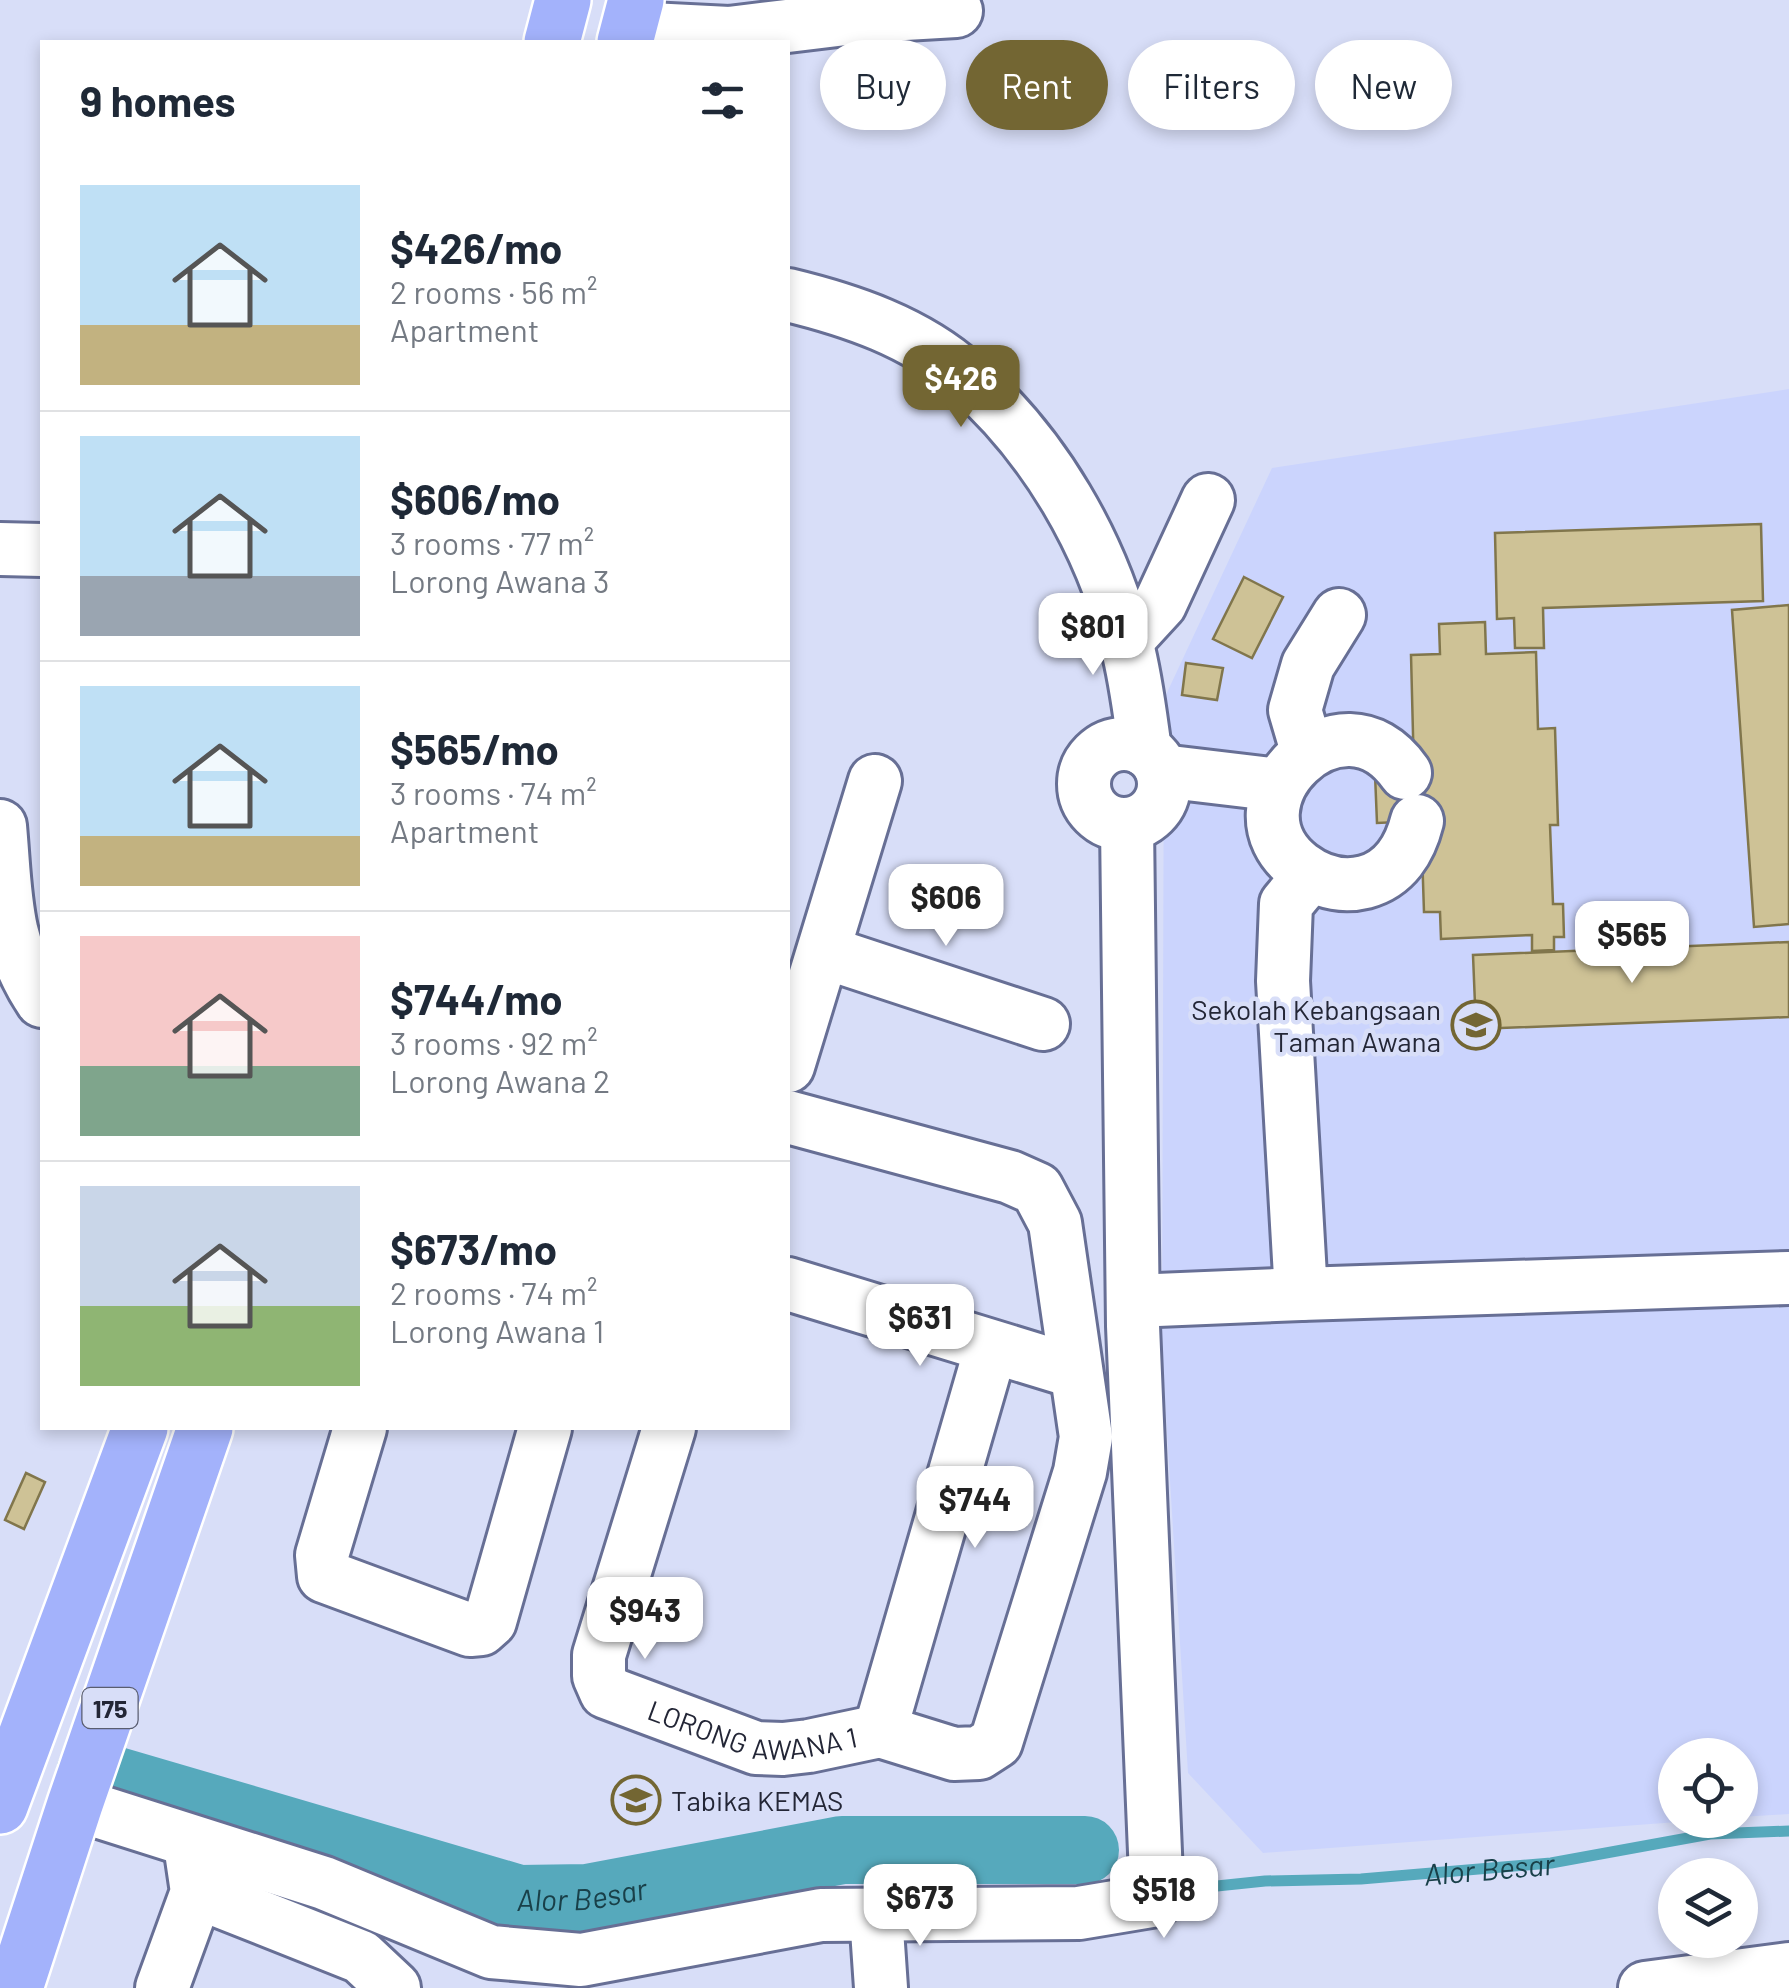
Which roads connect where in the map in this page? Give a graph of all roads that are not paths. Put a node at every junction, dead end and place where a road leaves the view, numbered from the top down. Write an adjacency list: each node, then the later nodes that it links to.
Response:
1 (563, 0): 4 (highway)
2 (956, 11): 3 (street)
3 (630, 28)
4 (553, 40)
5 (790, 295): 9 (street)
6 (1208, 500): 11 (street)
7 (0, 550): 8 (street)
8 (40, 550)
9 (1110, 591): 11 (street); 12 (street)
10 (1339, 615): 13 (street)
11 (1126, 641): 12 (street)
12 (1134, 759): 13 (street); 15 (street); 15 (street)
13 (1293, 768): 17 (street); 17 (street)
14 (875, 781): 18 (street)
15 (1127, 824): 26 (street)
16 (0, 826): 19 (street)
17 (1310, 875): 25 (street)
18 (824, 952): 20 (street); 21 (street)
19 (40, 998)
20 (1042, 1024)
21 (790, 1060)
22 (790, 1118): 28 (street)
23 (1789, 1278): 25 (street)
24 (790, 1285): 27 (street)
25 (1301, 1294): 26 (street)
26 (1133, 1301): 38 (street)
27 (991, 1348): 28 (street); 34 (street)
28 (1076, 1372): 34 (street)
29 (139, 1430): 36 (highway, 175)
30 (205, 1430): 35 (highway, 175)
31 (359, 1430): 32 (street)
32 (544, 1430)
33 (668, 1430): 34 (street, LORONG AWANA 1)
34 (880, 1731)
35 (75, 1804): 37 (street); 40 (highway, 175)
36 (0, 1806)
37 (193, 1867): 38 (street); 41 (street); 42 (street)
38 (876, 1915): 43 (street)
39 (1789, 1969): 44 (street)
40 (15, 1988)
41 (162, 1988)
42 (394, 1988)
43 (881, 1988)
44 (1645, 1988)

